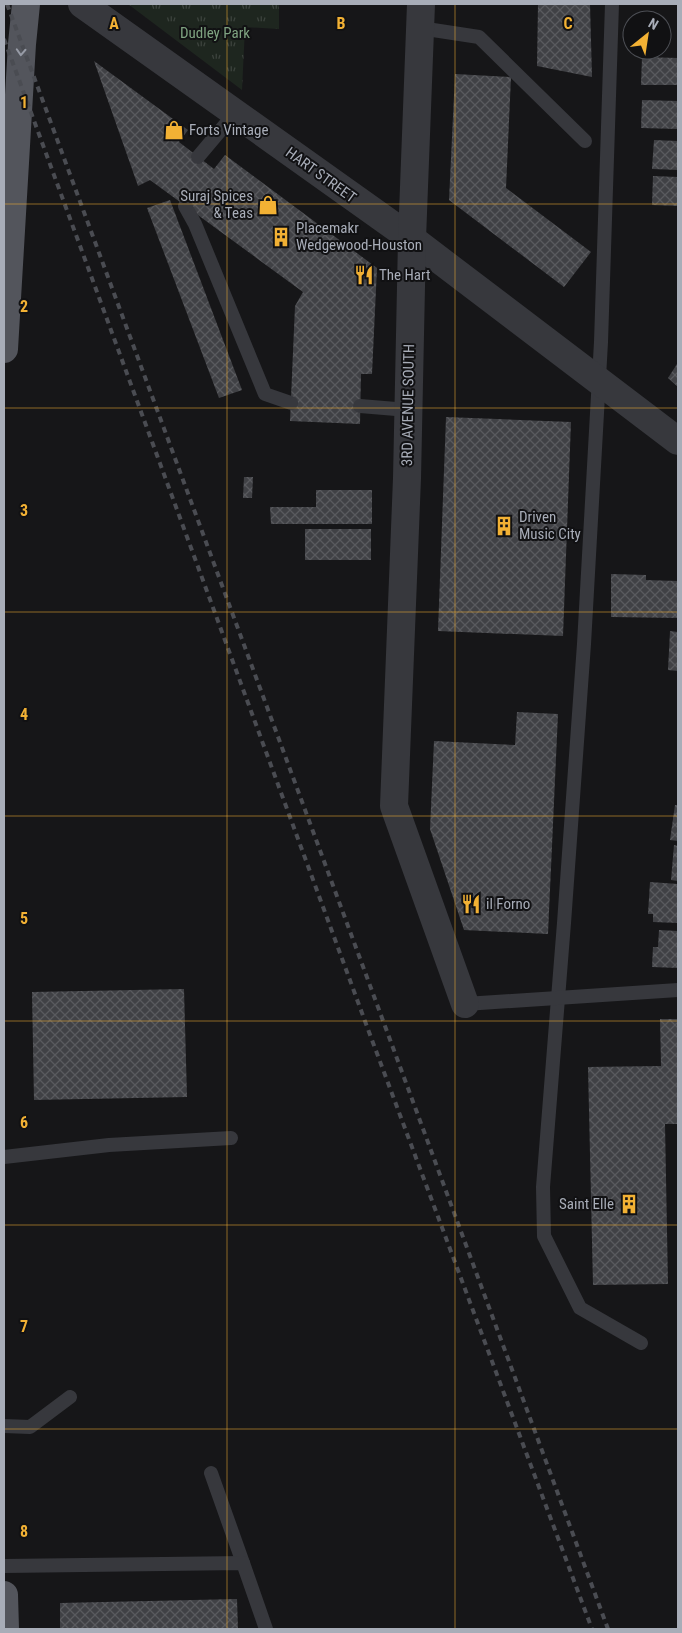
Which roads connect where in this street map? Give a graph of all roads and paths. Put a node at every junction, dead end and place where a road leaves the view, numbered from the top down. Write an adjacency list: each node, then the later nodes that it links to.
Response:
1 (26, 4): 6 (main road, one-way to 6)
2 (82, 4): 7 (street, HART STREET)
3 (612, 4): 13 (lane)
4 (420, 16): 8 (lane); 11 (street, 3RD AVENUE SOUTH)
5 (4, 87): 6 (street)
6 (19, 109): 12 (main road)
7 (234, 113): 9 (lane); 11 (street, HART STREET)
8 (585, 141)
9 (198, 158)
10 (185, 206): 14 (lane)
11 (412, 239): 13 (street, HART STREET); 16 (street, 3RD AVENUE SOUTH)
12 (4, 349)
13 (598, 380): 17 (street, HART STREET); 19 (lane)
14 (291, 402)
15 (360, 406): 16 (lane)
16 (408, 410): 20 (street, 3RD AVENUE SOUTH)
17 (678, 441)
18 (678, 990): 19 (lane)
19 (557, 998): 20 (lane); 23 (lane)
20 (465, 1004)
21 (231, 1138): 22 (lane)
22 (4, 1157)
23 (641, 1343)
24 (70, 1397): 25 (lane)
25 (4, 1426)
26 (211, 1472): 27 (lane)
27 (243, 1563): 28 (lane); 31 (lane)
28 (4, 1566)
29 (4, 1596): 30 (main road)
30 (5, 1629)
31 (266, 1629)

